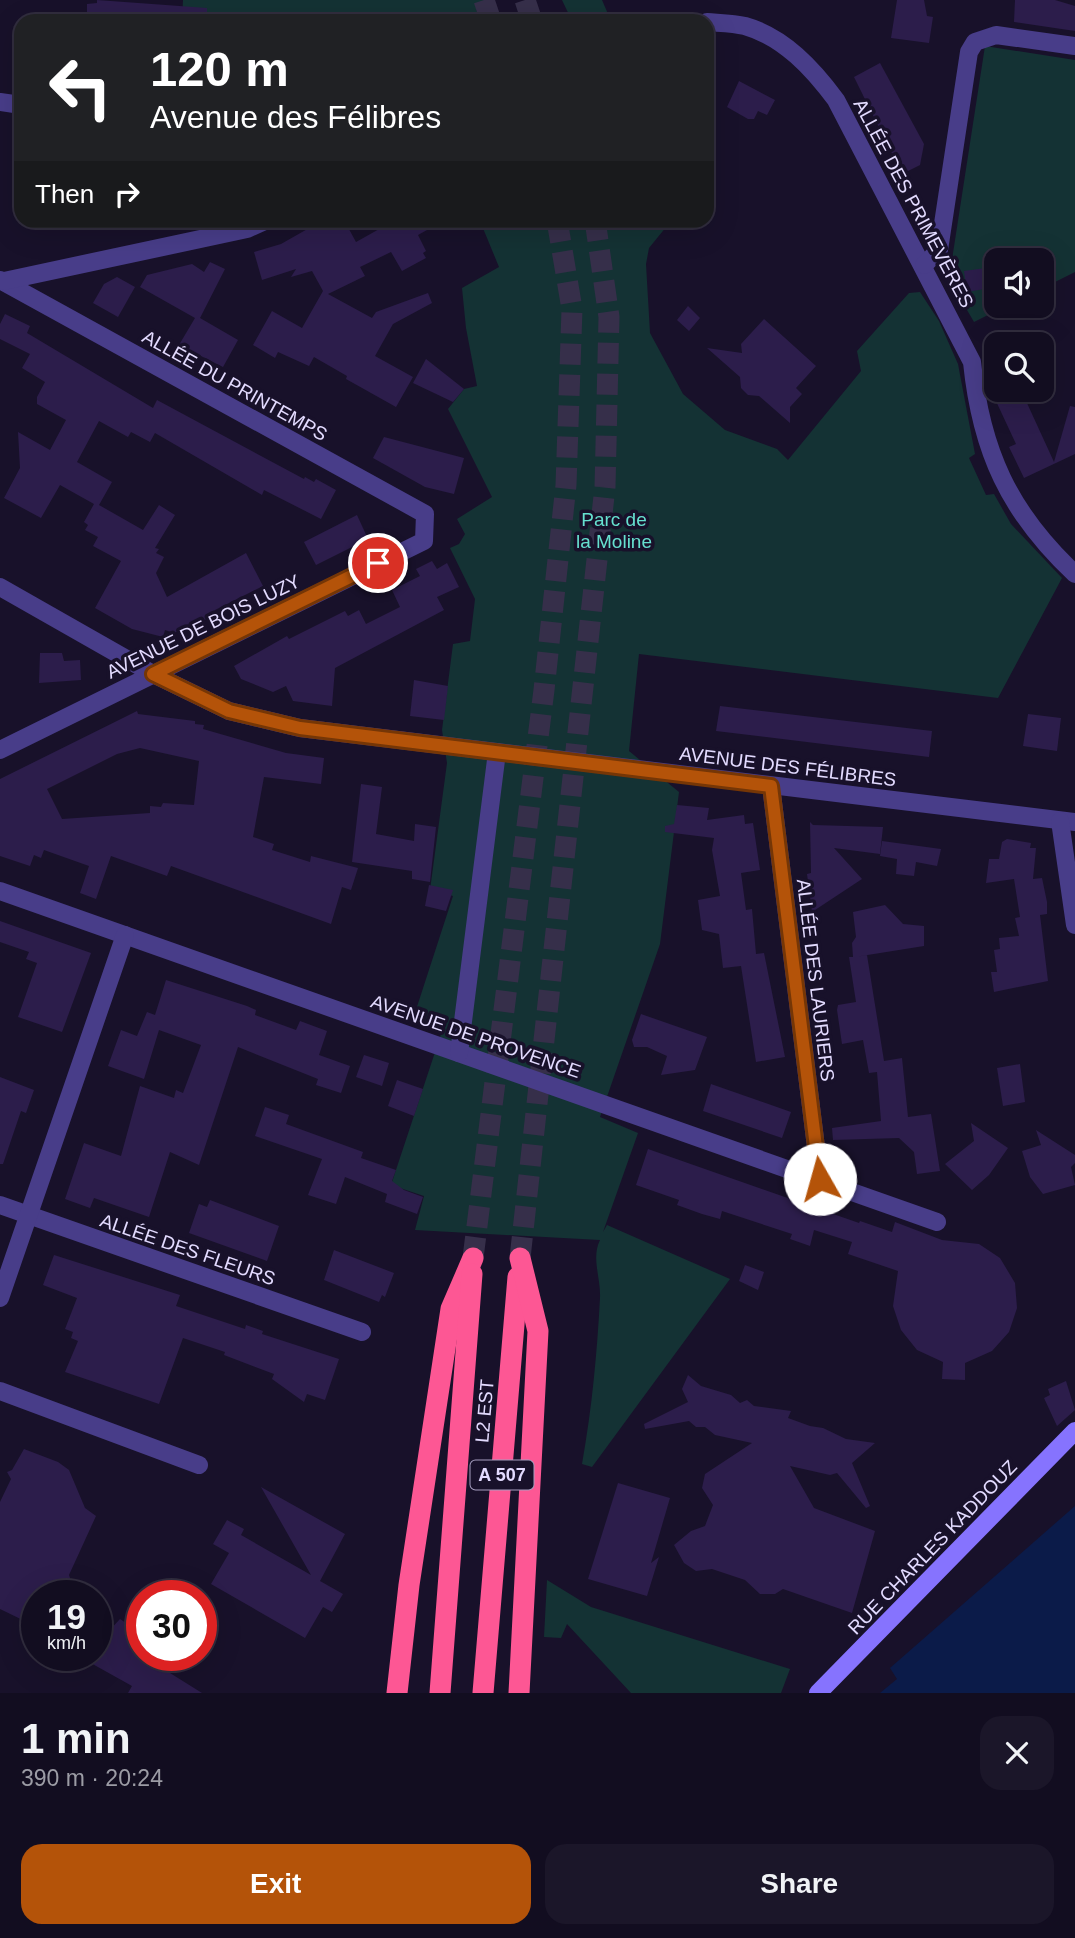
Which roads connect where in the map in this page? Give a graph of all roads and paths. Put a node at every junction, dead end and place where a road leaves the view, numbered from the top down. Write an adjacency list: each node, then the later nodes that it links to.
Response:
1 (714, 23): 4 (street, ALLÉE DES PRIMEVÈRES)
2 (1075, 46): 4 (street)
3 (249, 228): 5 (street)
4 (924, 265): 7 (street, ALLÉE DES PRIMEVÈRES)
5 (2, 280): 6 (street, ALLÉE DU PRINTEMPS)
6 (424, 541): 9 (street, AVENUE DE BOIS LUZY)
7 (1075, 574)
8 (0, 587): 9 (street, AVENUE DES FÉLIBRES)
9 (153, 674): 10 (street, AVENUE DE BOIS LUZY); 11 (street, AVENUE DES FÉLIBRES)
10 (0, 750)
11 (497, 752): 12 (street, AVENUE DES FÉLIBRES); 17 (street)
12 (771, 786): 13 (street, AVENUE DES FÉLIBRES); 18 (street, ALLÉE DES LAURIERS)
13 (1068, 822): 15 (street)
14 (0, 891): 16 (street, AVENUE DE PROVENCE)
15 (1075, 925)
16 (125, 935): 17 (street, AVENUE DE PROVENCE); 20 (street)
17 (459, 1053): 18 (street, AVENUE DE PROVENCE)
18 (820, 1179): 21 (street, AVENUE DE PROVENCE)
19 (0, 1205): 20 (street, ALLÉE DES FLEURS)
20 (27, 1215): 22 (street); 23 (street, ALLÉE DES FLEURS)
21 (937, 1222)
22 (0, 1298)
23 (362, 1332)
24 (0, 1391): 26 (street)
25 (1075, 1431): 31 (street, RUE CHARLES KADDOUZ)
26 (200, 1465)
27 (397, 1693): 28 (highway, L2 EST / A 507)
28 (440, 1693)
29 (482, 1693): 30 (highway, L2 EST / A 507)
30 (519, 1693)
31 (818, 1693)

